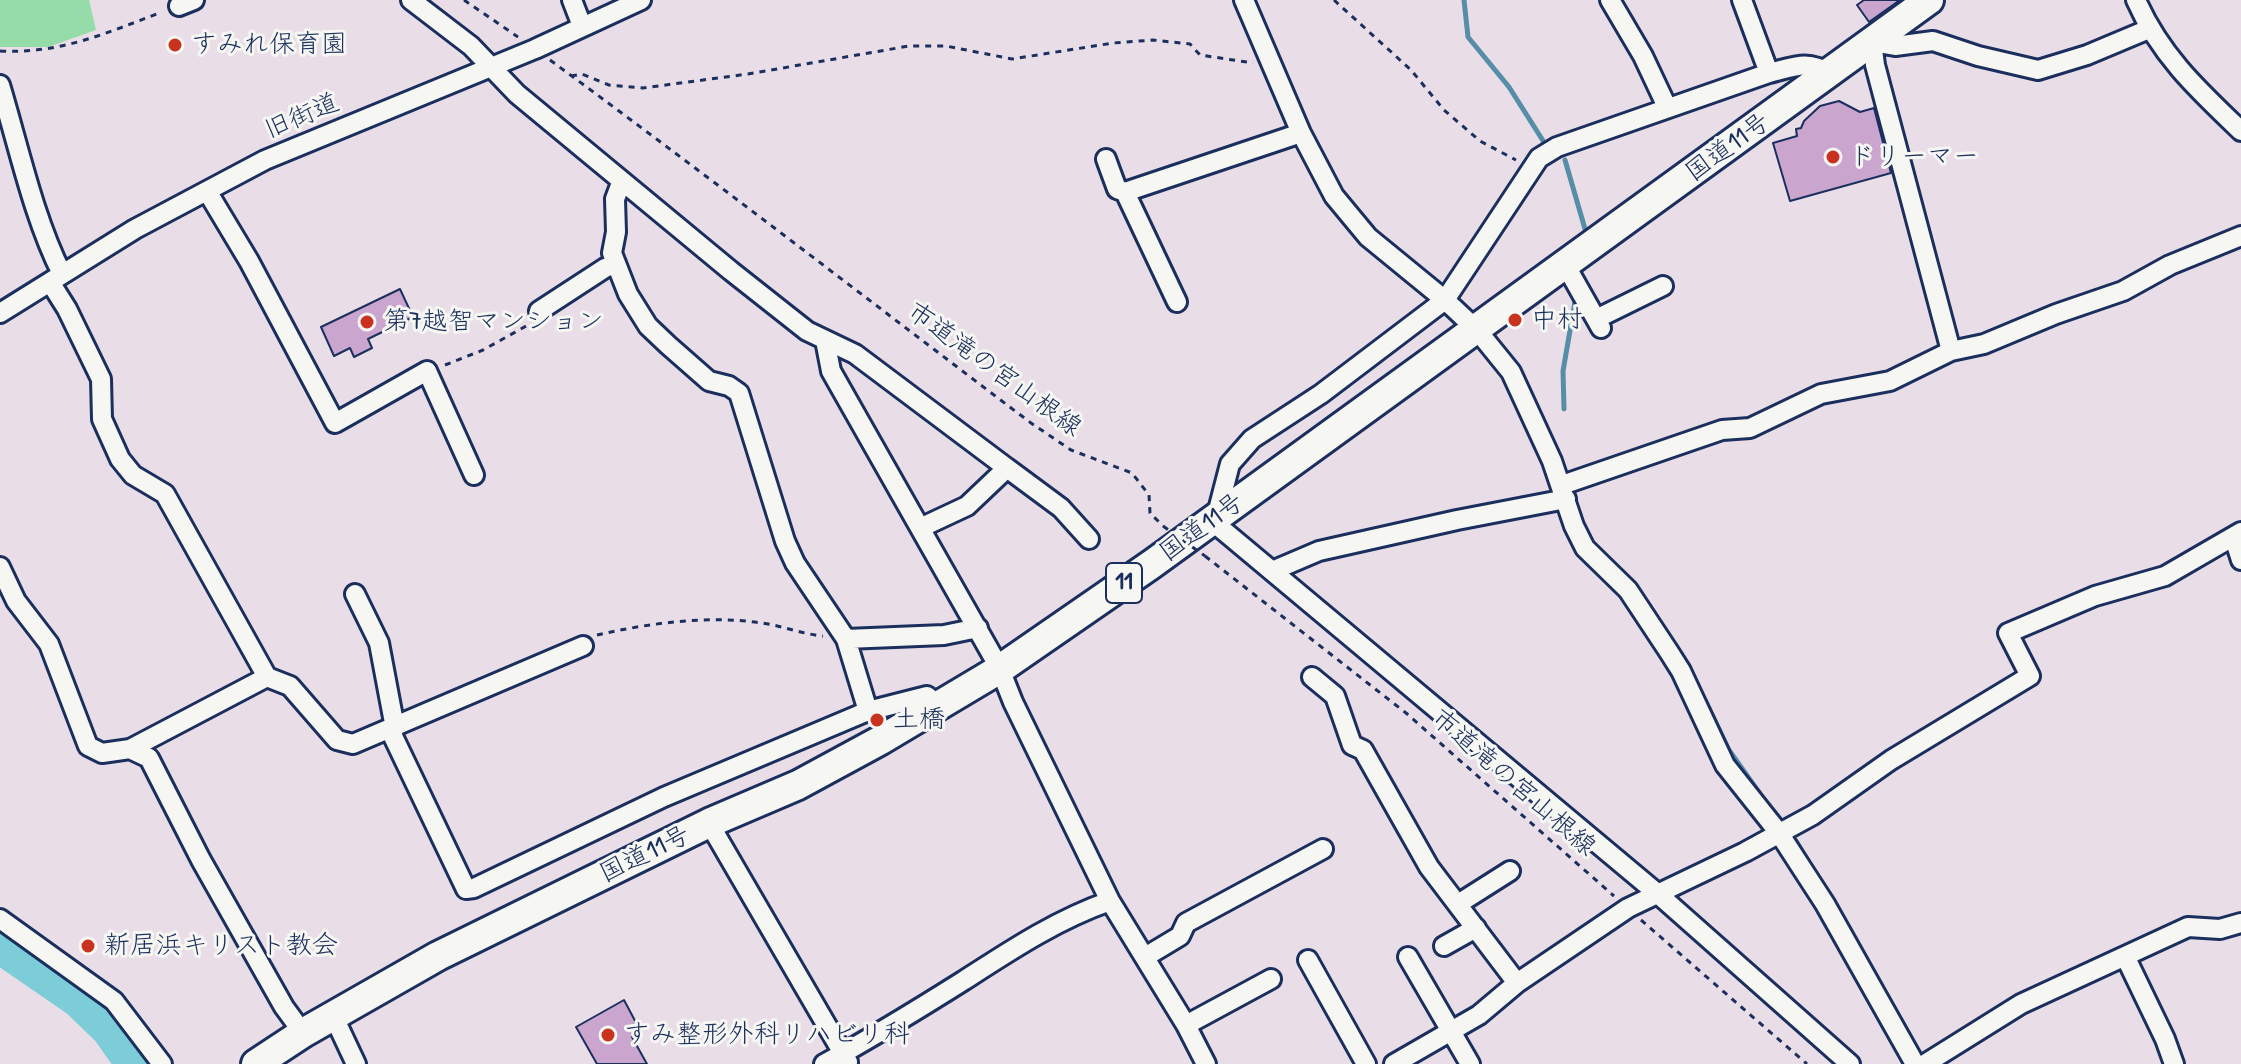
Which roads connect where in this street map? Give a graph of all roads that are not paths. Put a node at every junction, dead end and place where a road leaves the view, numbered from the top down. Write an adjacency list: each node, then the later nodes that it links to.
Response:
1 (411, 0): 12 (street)
2 (572, 0): 9 (street)
3 (641, 0): 9 (street, 旧街道)
4 (1244, 0): 18 (street)
5 (1610, 0): 16 (street)
6 (1742, 0): 13 (street)
7 (1929, 0): 11 (highway, 国道11号 / 11)
8 (2136, 0): 10 (street)
9 (582, 26): 12 (street, 旧街道)
10 (2149, 29): 11 (street); 17 (street)
11 (1872, 42): 14 (highway, 国道11号 / 11); 34 (street)
12 (489, 67): 20 (street); 21 (street, 旧街道)
13 (1769, 73): 14 (street); 16 (street)
14 (1830, 74): 26 (highway, 国道11号 / 11)
15 (0, 85): 25 (street)
16 (1667, 107): 28 (street)
17 (2241, 131)
18 (1301, 133): 22 (street); 28 (street)
19 (1106, 159): 22 (street)
20 (621, 183): 24 (street); 33 (street)
21 (207, 191): 25 (street, 旧街道); 36 (street)
22 (1125, 192): 29 (street)
23 (2241, 236): 34 (street)
24 (615, 264): 30 (street); 47 (street)
25 (56, 278): 31 (street, 旧街道); 50 (street)
26 (1573, 280): 27 (street); 32 (highway, 国道11号 / 11)
27 (1663, 286)
28 (1445, 300): 32 (street); 38 (street)
29 (1177, 302)
30 (539, 311)
31 (0, 313)
32 (1477, 330): 37 (street); 38 (highway, 国道11号 / 11)
33 (825, 340): 35 (street); 39 (street)
34 (1951, 351): 37 (street)
35 (1007, 468): 39 (street); 41 (street)
36 (474, 475)
37 (1564, 492): 44 (street); 57 (street)
38 (1214, 519): 44 (street); 49 (highway, 国道11号 / 11)
39 (920, 528): 46 (street)
40 (2237, 535): 42 (street); 57 (street)
41 (1089, 539)
42 (2241, 560)
43 (0, 567): 55 (street)
44 (1272, 571): 60 (street)
45 (355, 594): 54 (street)
46 (978, 628): 47 (street); 49 (street)
47 (846, 639): 53 (street)
48 (583, 646): 54 (street)
49 (1000, 669): 52 (highway, 国道11号 / 11); 61 (street)
50 (267, 677): 54 (street); 55 (street)
51 (1312, 677): 62 (street)
52 (938, 705): 53 (street); 56 (highway, 国道11号 / 11)
53 (868, 711): 54 (street)
54 (392, 729)
55 (130, 749): 76 (street)
56 (709, 823): 73 (highway, 国道11号 / 11); 77 (street)
57 (1779, 833): 60 (street); 87 (street)
58 (1323, 849): 68 (street)
59 (1510, 871): 62 (street)
60 (1658, 894): 72 (street); 86 (street)
61 (1110, 901): 68 (street); 77 (street)
62 (1458, 904): 65 (street)
63 (0, 919): 78 (street)
64 (2241, 923): 67 (street)
65 (1476, 928): 66 (street); 72 (street)
66 (1444, 946)
67 (2125, 956): 88 (street); 89 (street)
68 (1145, 957): 74 (street)
69 (1408, 957): 75 (street)
70 (1308, 960): 83 (street)
71 (1271, 979): 74 (street)
72 (1517, 983): 75 (street)
73 (333, 1015): 76 (highway, 国道11号 / 11); 80 (street)
74 (1186, 1025): 82 (street)
75 (1451, 1031): 84 (street); 85 (street)
76 (303, 1033): 79 (highway, 国道11号 / 11)
77 (846, 1059): 81 (street)
78 (162, 1064)
79 (256, 1064)
80 (356, 1064)
81 (824, 1064)
82 (1206, 1064)
83 (1366, 1064)
84 (1394, 1064)
85 (1470, 1064)
86 (1850, 1064)
87 (1915, 1064)
88 (1925, 1064)
89 (2174, 1064)

